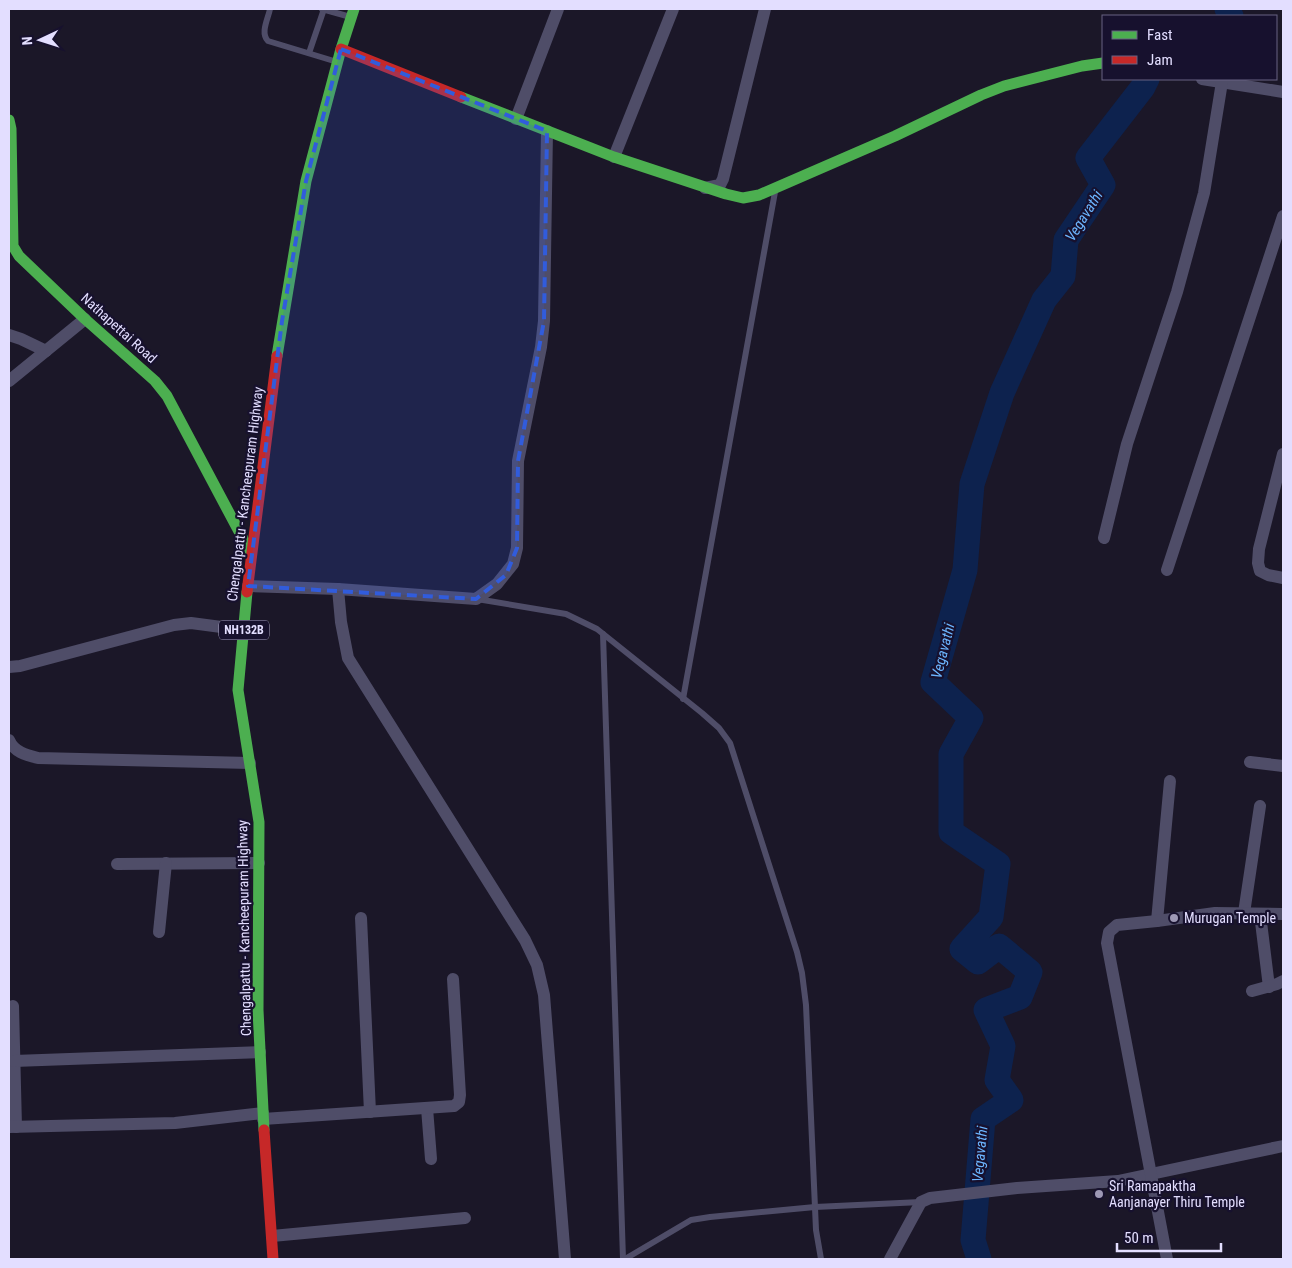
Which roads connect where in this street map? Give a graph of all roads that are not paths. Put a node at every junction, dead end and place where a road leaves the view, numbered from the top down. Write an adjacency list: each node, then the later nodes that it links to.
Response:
1 (270, 9): 8 (lane)
2 (323, 9): 6 (lane); 8 (lane)
3 (558, 9): 14 (street)
4 (673, 9): 17 (street)
5 (765, 9): 18 (street)
6 (353, 13): 7 (main road, Chengalpattu - Kancheepuram Highway / NH132B)
7 (340, 50): 9 (main road, Chengalpattu - Kancheepuram Highway / NH132B); 14 (main road)
8 (309, 53): 9 (lane)
9 (337, 62): 27 (main road, Chengalpattu - Kancheepuram Highway / NH132B)
10 (1102, 63): 19 (main road)
11 (1209, 80): 12 (street)
12 (1222, 82): 13 (street); 26 (street)
13 (1283, 92)
14 (516, 119): 16 (main road)
15 (9, 120): 21 (main road, Nathapettai Road)
16 (547, 131): 17 (main road); 32 (street)
17 (614, 157): 18 (main road)
18 (705, 188): 19 (main road)
19 (776, 188): 36 (lane)
20 (1283, 216): 28 (street)
21 (85, 319): 23 (street); 27 (main road, Nathapettai Road)
22 (9, 335): 23 (street)
23 (49, 348): 24 (street)
24 (9, 381)
25 (1283, 454): 29 (street)
26 (1104, 538)
27 (251, 554): 30 (main road, Chengalpattu - Kancheepuram Highway / NH132B)
28 (1167, 570)
29 (1283, 578)
30 (248, 586): 31 (street); 33 (main road, Chengalpattu - Kancheepuram Highway / NH132B)
31 (338, 589): 32 (street); 73 (street)
32 (476, 599): 34 (lane)
33 (244, 630): 35 (street); 40 (main road, Chengalpattu - Kancheepuram Highway / NH132B)
34 (603, 634): 36 (lane); 74 (lane)
35 (9, 667)
36 (683, 699): 69 (lane)
37 (9, 740): 39 (street)
38 (9, 754): 39 (street)
39 (23, 754): 40 (street)
40 (250, 762): 46 (main road, Chengalpattu - Kancheepuram Highway / NH132B)
41 (1250, 762): 42 (street)
42 (1283, 766)
43 (1170, 781): 52 (street)
44 (1260, 806): 48 (street)
45 (166, 863): 46 (street); 47 (street); 53 (street)
46 (259, 863): 59 (main road, Chengalpattu - Kancheepuram Highway / NH132B)
47 (117, 864)
48 (1244, 913): 49 (street); 52 (street)
49 (1260, 914): 50 (street); 56 (street)
50 (1283, 914)
51 (361, 918): 62 (street)
52 (1157, 921): 67 (street)
53 (159, 932)
54 (454, 979): 61 (street)
55 (1283, 981): 56 (street)
56 (1269, 986): 57 (street)
57 (1252, 991)
58 (13, 1006): 60 (street)
59 (260, 1052): 60 (street); 63 (main road, Chengalpattu - Kancheepuram Highway / NH132B)
60 (14, 1061): 64 (street)
61 (427, 1108): 62 (street); 66 (street)
62 (370, 1112): 63 (street)
63 (263, 1116): 64 (street); 71 (main road, Chengalpattu - Kancheepuram Highway / NH132B)
64 (12, 1127)
65 (1283, 1146): 67 (street)
66 (431, 1160)
67 (1150, 1175): 68 (street); 77 (street)
68 (921, 1202): 69 (lane); 76 (street)
69 (815, 1207): 74 (lane); 75 (lane)
70 (465, 1218): 71 (street)
71 (272, 1236): 72 (main road, Chengalpattu - Kancheepuram Highway / NH132B)
72 (273, 1259)
73 (565, 1259)
74 (624, 1259)
75 (821, 1259)
76 (890, 1259)
77 (1167, 1259)

